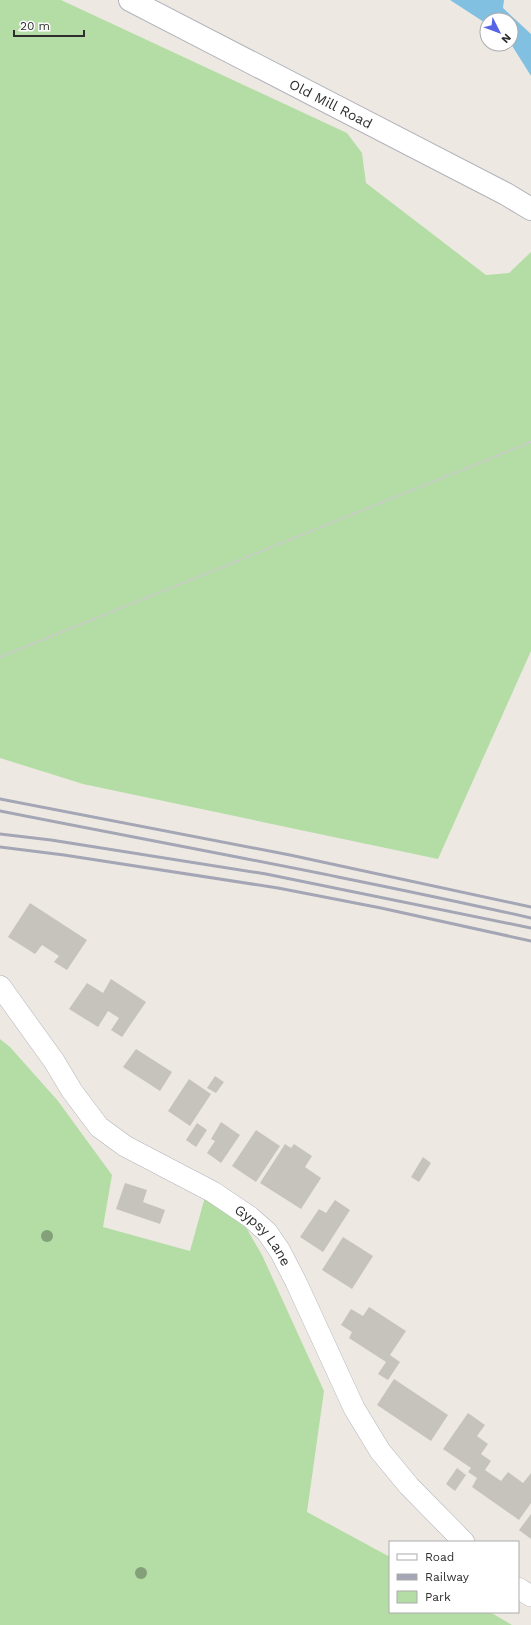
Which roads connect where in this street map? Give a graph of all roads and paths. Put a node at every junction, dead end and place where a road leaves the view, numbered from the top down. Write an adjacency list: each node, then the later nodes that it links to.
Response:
1 (130, 0): 2 (street, Old Mill Road)
2 (531, 209)
3 (531, 442): 4 (path)
4 (0, 657)
5 (0, 986): 6 (street, Gypsy Lane)
6 (463, 1541)
7 (519, 1589): 8 (street)
8 (531, 1596)

